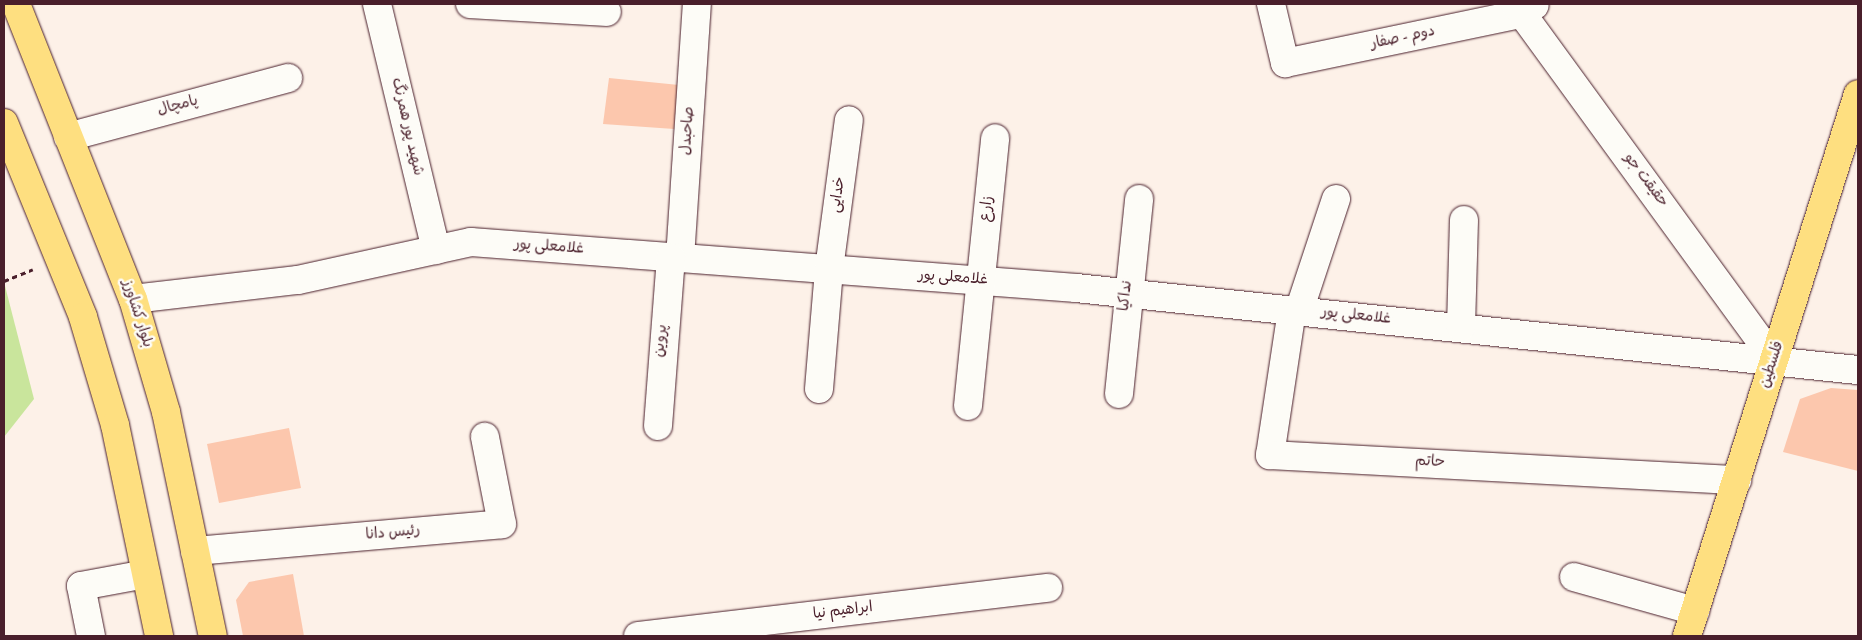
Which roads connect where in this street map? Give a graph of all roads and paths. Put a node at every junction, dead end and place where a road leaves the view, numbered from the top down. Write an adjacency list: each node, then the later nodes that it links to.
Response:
1 (16, 4): 13 (main road, بلوار کشاورز)
2 (378, 4): 18 (street, شهید پور همرنگ)
3 (470, 4): 6 (street)
4 (697, 4): 19 (street, صاحبدل)
5 (1271, 4): 7 (street, دوم - صفار)
6 (543, 6): 8 (street)
7 (1524, 7): 26 (street, حقیقت جو)
8 (607, 12)
9 (288, 78): 13 (street, پامچال)
10 (1858, 94): 26 (main road, فلسطین)
11 (849, 120): 20 (street, خدایی)
12 (4, 122): 35 (main road)
13 (68, 137): 23 (main road, بلوار کشاورز)
14 (995, 138): 21 (street, زارع)
15 (1139, 199): 22 (street, نداکیا)
16 (1336, 199): 24 (street)
17 (1464, 220): 25 (street)
18 (436, 250): 19 (street, غلامعلی پور); 23 (street, غلامعلی پور)
19 (676, 258): 20 (street, غلامعلی پور); 31 (street, پروین)
20 (829, 269): 21 (street, غلامعلی پور); 28 (street, خدایی)
21 (980, 281): 22 (street, غلامعلی پور); 30 (street, زارع)
22 (1126, 293): 24 (street, غلامعلی پور); 29 (street, نداکیا)
23 (133, 299): 34 (main road, بلوار کشاورز)
24 (1295, 311): 25 (street, غلامعلی پور); 33 (street, حاتم)
25 (1461, 328): 26 (street, غلامعلی پور)
26 (1775, 360): 27 (street, غلامعلی پور); 33 (main road, فلسطین)
27 (1858, 370)
28 (819, 389)
29 (1119, 394)
30 (968, 406)
31 (658, 426)
32 (485, 437): 34 (street, رئیس دانا)
33 (1737, 480): 38 (main road, فلسطین)
34 (195, 551): 41 (main road, بلوار کشاورز)
35 (146, 574): 39 (street); 40 (main road)
36 (1574, 577): 38 (street)
37 (1048, 588): 42 (street, ابراهیم نیا)
38 (1693, 629)
39 (91, 636)
40 (159, 636)
41 (213, 636)
42 (638, 636)

